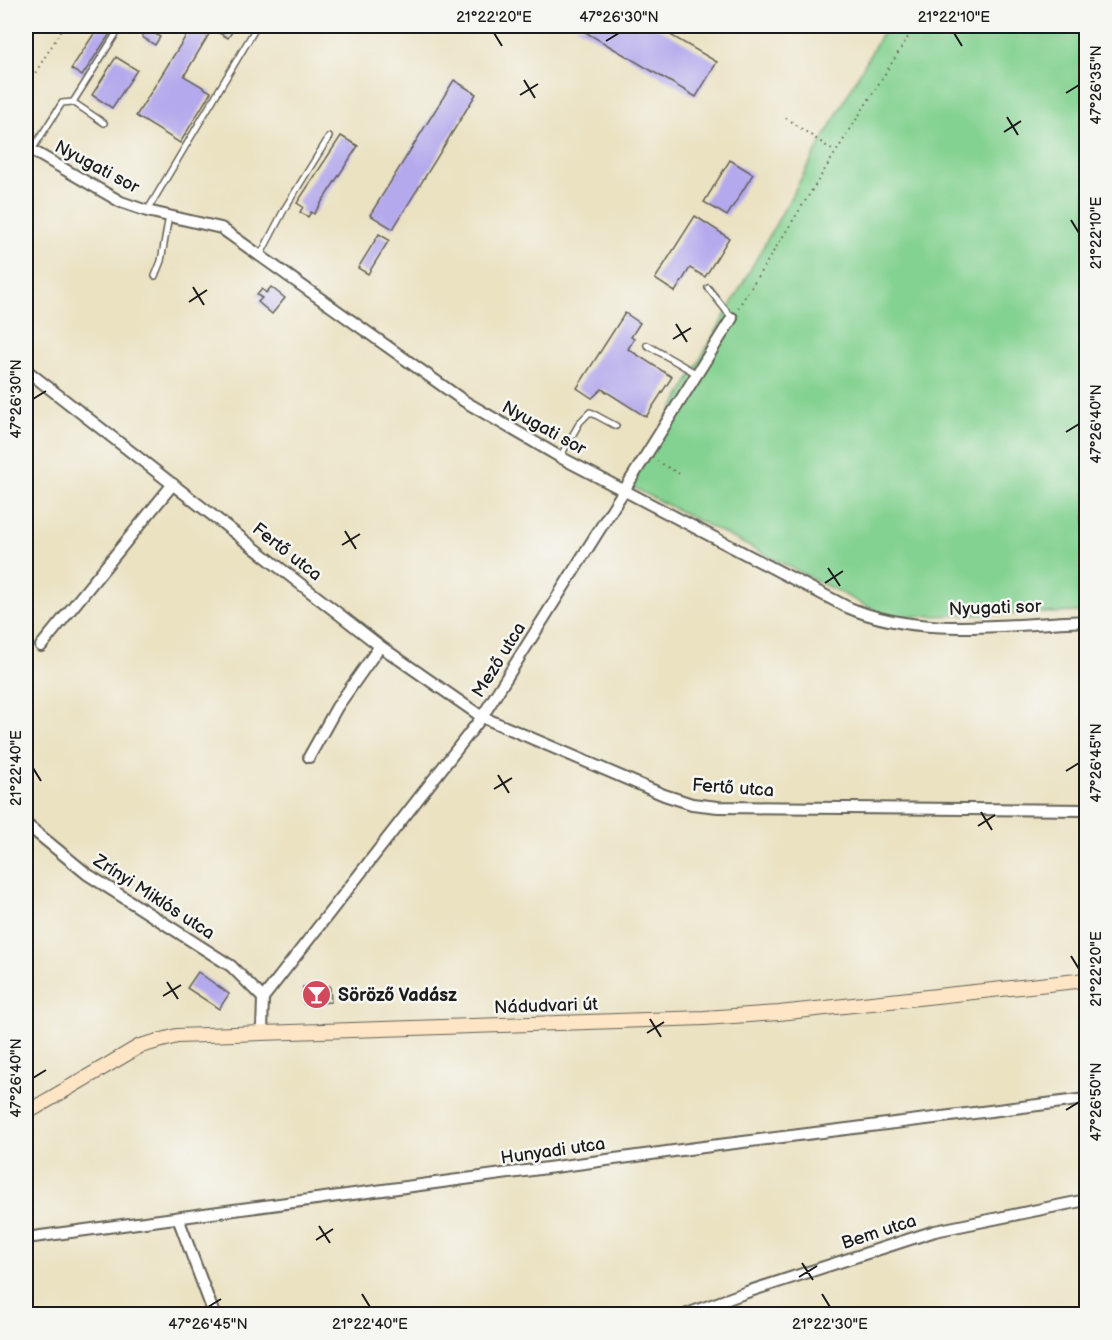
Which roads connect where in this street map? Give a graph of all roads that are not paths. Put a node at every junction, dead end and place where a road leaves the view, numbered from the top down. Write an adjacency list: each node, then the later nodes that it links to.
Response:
1 (121, 26): 3 (lane)
2 (257, 26): 7 (lane)
3 (73, 102): 4 (lane); 6 (lane)
4 (104, 123)
5 (329, 137): 9 (lane)
6 (29, 149): 7 (street, Nyugati sor)
7 (147, 211): 8 (street, Nyugati sor)
8 (169, 216): 9 (street, Nyugati sor); 10 (lane)
9 (261, 254): 17 (street, Nyugati sor)
10 (155, 276)
11 (708, 288): 12 (lane)
12 (732, 318): 15 (street, Mező utca)
13 (647, 345): 15 (lane)
14 (26, 370): 18 (street, Fertő utca)
15 (697, 374): 19 (street, Mező utca)
16 (616, 426): 17 (lane)
17 (560, 457): 19 (street, Nyugati sor)
18 (173, 484): 21 (street); 22 (street, Fertő utca)
19 (625, 491): 20 (street, Nyugati sor); 23 (street, Mező utca)
20 (1086, 621)
21 (42, 646)
22 (380, 646): 23 (street, Fertő utca); 24 (street)
23 (482, 717): 25 (street, Fertő utca); 28 (street, Mező utca)
24 (309, 758)
25 (1086, 810)
26 (26, 824): 28 (street, Zrínyi Miklós utca)
27 (1086, 980): 29 (main road, Nádudvari út)
28 (263, 998): 29 (street)
29 (262, 1031): 31 (main road, Nádudvari út)
30 (1086, 1100): 33 (street, Hunyadi utca)
31 (26, 1113)
32 (1086, 1200): 36 (street, Bem utca)
33 (178, 1218): 34 (street, Hunyadi utca); 35 (street)
34 (26, 1238)
35 (214, 1314)
36 (687, 1314)

